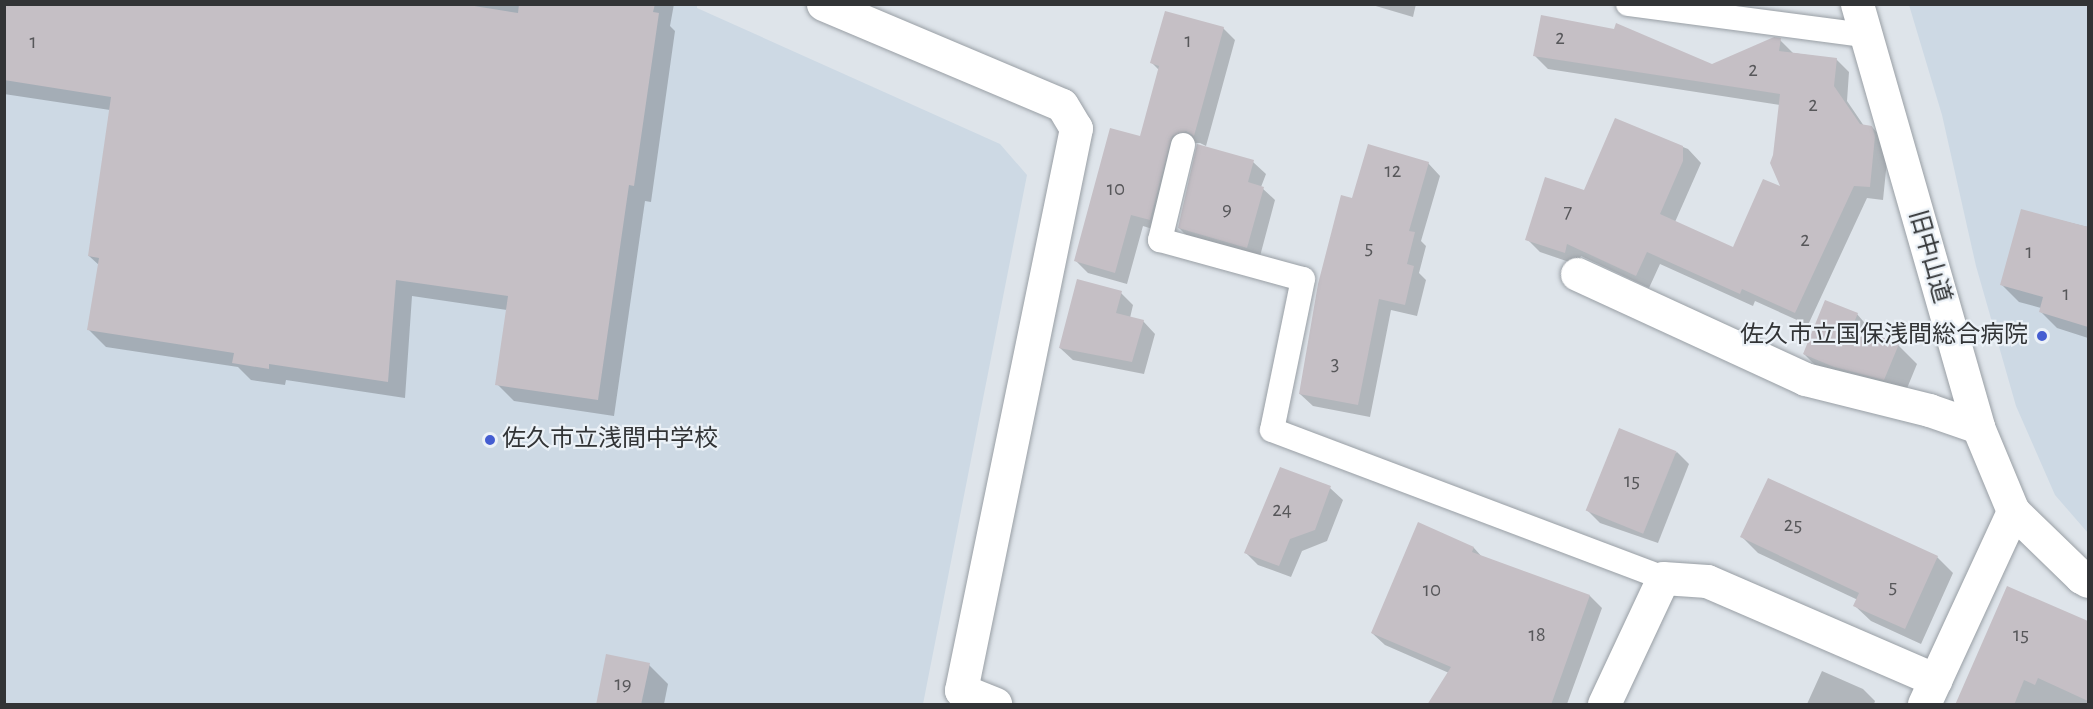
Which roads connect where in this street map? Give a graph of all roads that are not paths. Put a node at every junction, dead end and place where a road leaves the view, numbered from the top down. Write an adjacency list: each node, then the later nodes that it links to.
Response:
1 (823, 4): 11 (street)
2 (1628, 4): 3 (lane)
3 (1861, 20): 6 (street, 旧中山道)
4 (1183, 145): 8 (lane)
5 (1577, 274): 6 (street)
6 (1978, 427): 7 (street, 旧中山道)
7 (2013, 511): 9 (street, 旧中山道); 10 (street)
8 (1663, 578): 10 (street); 12 (street)
9 (2088, 581)
10 (1930, 692)
11 (995, 705)
12 (1604, 705)

